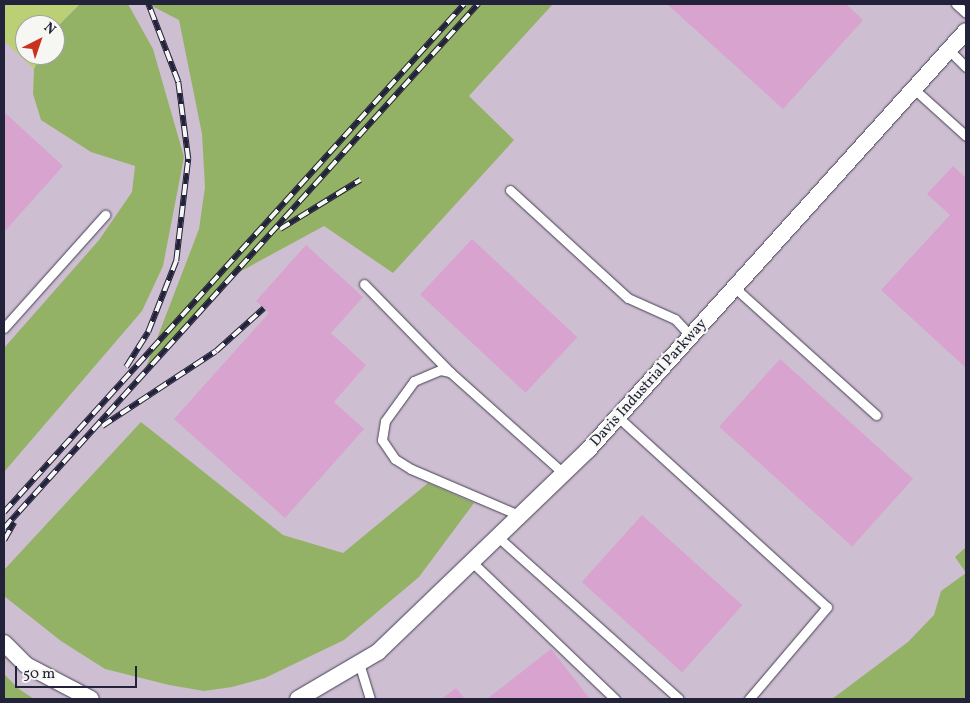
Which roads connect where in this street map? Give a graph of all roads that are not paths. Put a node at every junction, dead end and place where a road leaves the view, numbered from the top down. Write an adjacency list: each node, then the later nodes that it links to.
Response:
1 (956, 4): 2 (lane)
2 (966, 13)
3 (966, 31): 4 (street, Davis Industrial Parkway)
4 (949, 50): 5 (lane); 6 (street, Davis Industrial Parkway)
5 (966, 67)
6 (914, 89): 7 (lane); 11 (street, Davis Industrial Parkway)
7 (966, 136)
8 (510, 190): 13 (lane)
9 (105, 215): 12 (lane)
10 (364, 284): 14 (lane)
11 (735, 288): 13 (street, Davis Industrial Parkway); 15 (lane)
12 (4, 328)
13 (692, 336): 16 (street, Davis Industrial Parkway)
14 (450, 372): 17 (lane); 18 (lane)
15 (876, 415)
16 (618, 417): 17 (street, Davis Industrial Parkway); 29 (lane)
17 (564, 474): 18 (street, Davis Industrial Parkway)
18 (521, 516): 19 (street, Davis Industrial Parkway)
19 (499, 538): 20 (street, Davis Industrial Parkway); 28 (lane)
20 (473, 563): 22 (street, Davis Industrial Parkway); 27 (lane)
21 (4, 643): 24 (street)
22 (359, 663): 23 (street, Davis Industrial Parkway); 26 (lane)
23 (315, 695): 25 (street, Davis Industrial Parkway)
24 (91, 699)
25 (298, 699)
26 (370, 699)
27 (615, 699)
28 (679, 699)
29 (749, 699)

